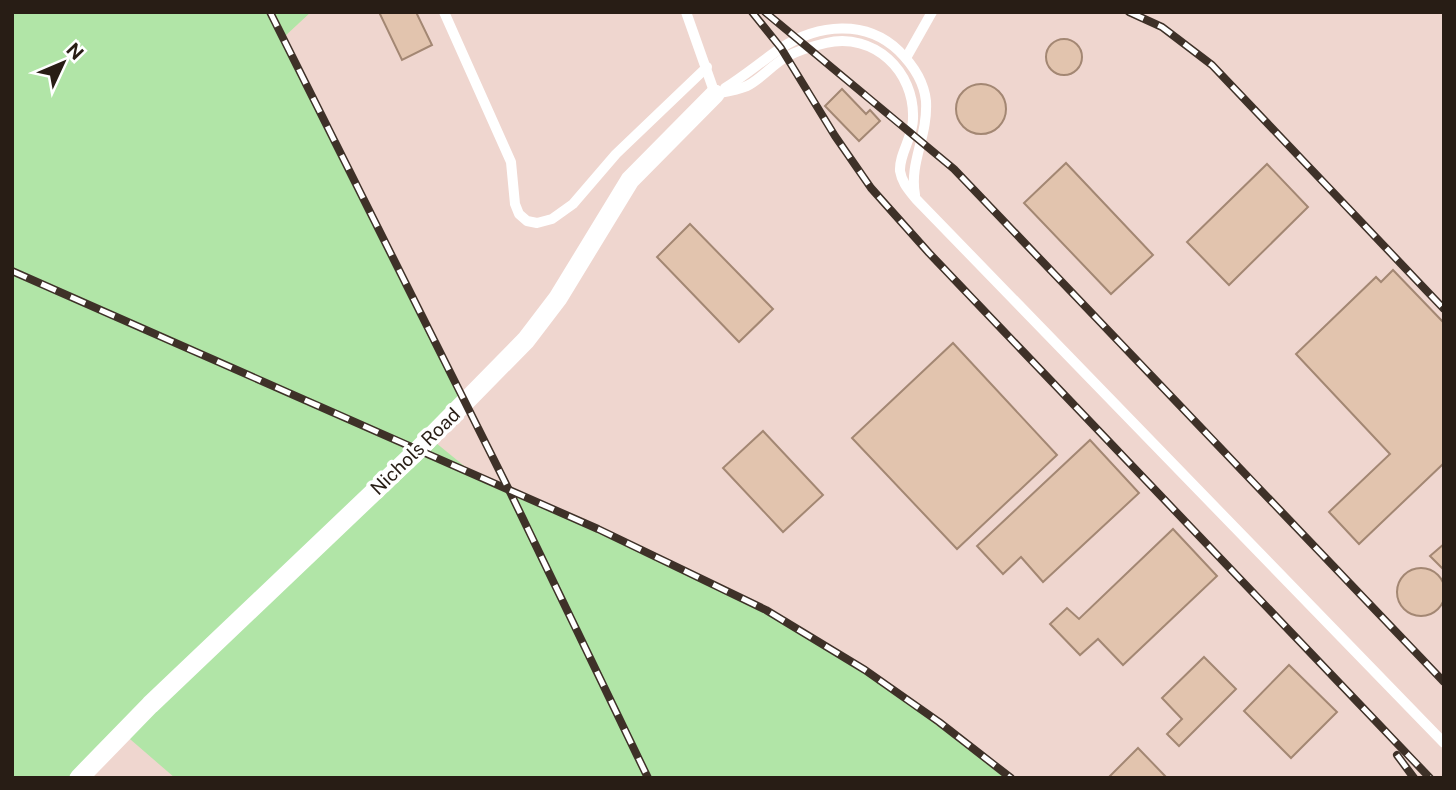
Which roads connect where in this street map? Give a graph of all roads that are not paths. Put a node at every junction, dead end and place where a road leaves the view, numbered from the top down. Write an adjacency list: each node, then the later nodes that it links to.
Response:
1 (444, 12): 5 (lane)
2 (686, 12): 5 (lane)
3 (932, 12): 4 (lane)
4 (906, 58): 6 (lane); 7 (lane)
5 (707, 67): 6 (lane)
6 (715, 94): 7 (lane); 9 (street, Nichols Road)
7 (916, 199): 8 (lane)
8 (1444, 743)
9 (88, 775)

